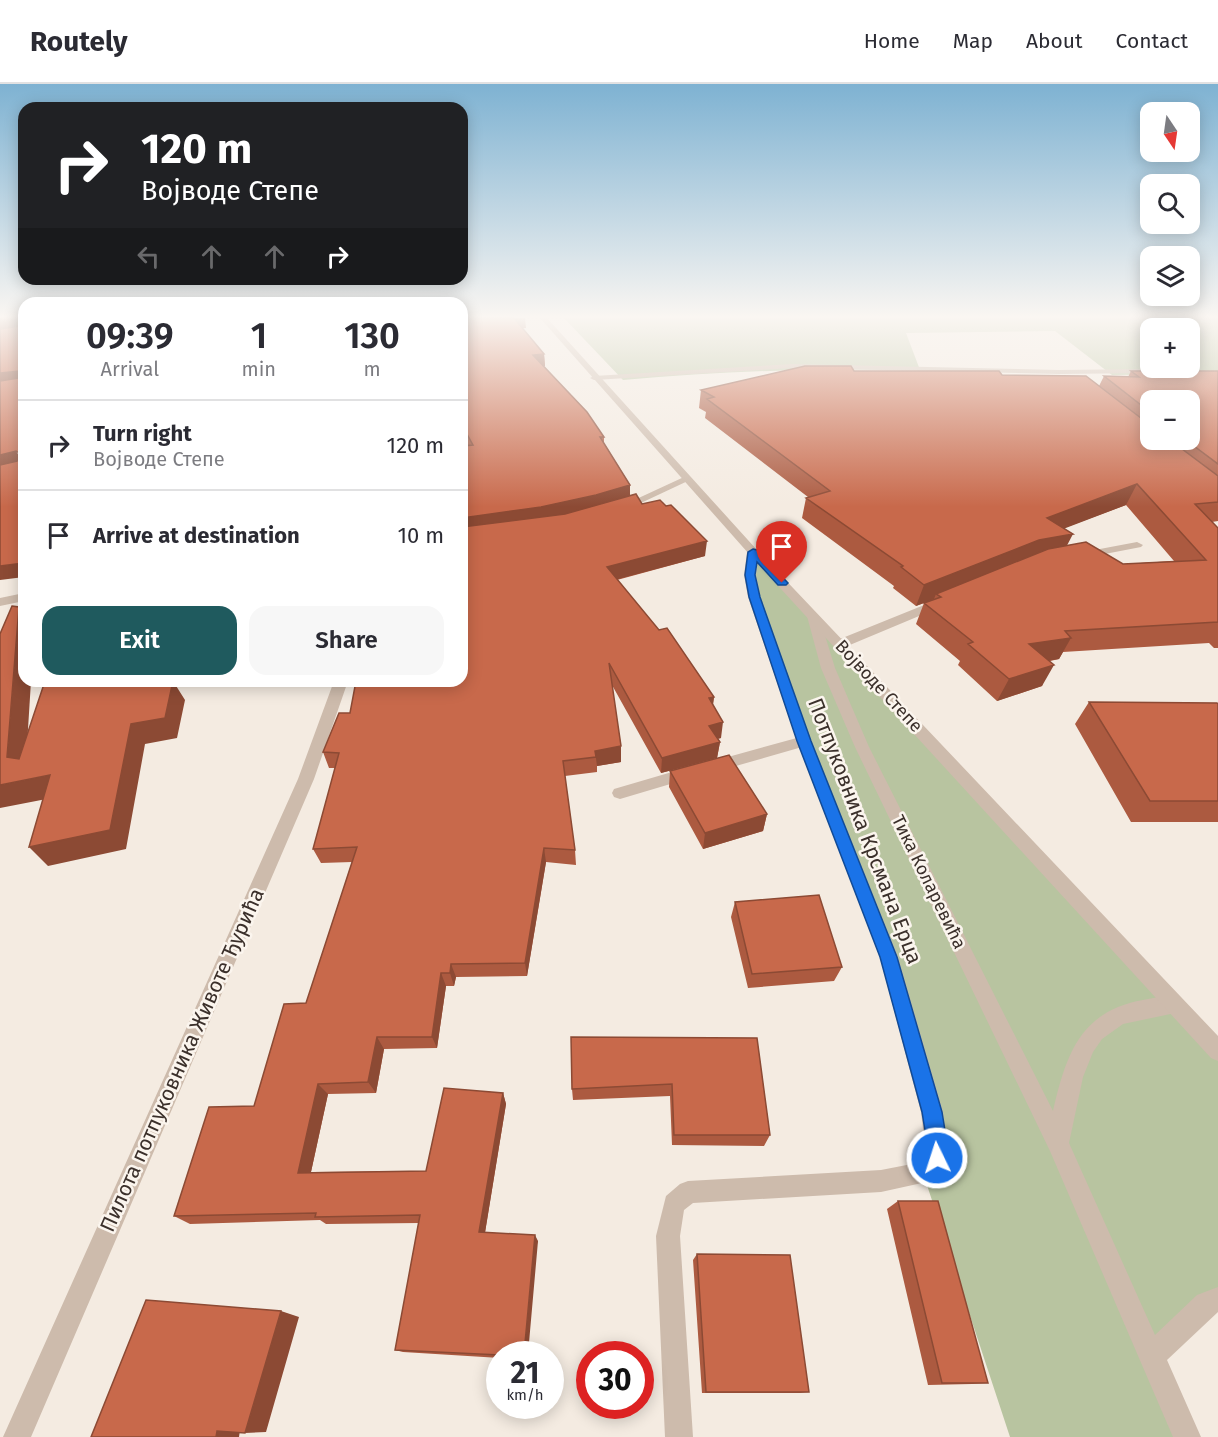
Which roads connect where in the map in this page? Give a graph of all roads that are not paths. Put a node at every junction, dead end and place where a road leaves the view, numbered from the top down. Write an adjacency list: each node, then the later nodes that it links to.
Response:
1 (597, 381): 2 (street, Војводе Степе)
2 (687, 478): 3 (street); 5 (street, Војводе Степе)
3 (610, 511)
4 (1137, 545): 6 (street)
5 (753, 552): 10 (street, Војводе Степе); 13 (street, Потпуковника Крсмана Ерца)
6 (1068, 558)
7 (18, 598): 9 (street)
8 (947, 600): 11 (street)
9 (0, 602)
10 (813, 616): 11 (street, Војводе Степе); 17 (street, Тика Коларевића)
11 (840, 644): 15 (street, Војводе Степе)
12 (338, 687): 20 (street, Пилота потпуковника Животе Ђурића)
13 (804, 741): 14 (street); 21 (street, Потпуковника Крсмана Ерца)
14 (620, 793)
15 (1173, 1005): 16 (street, Војводе Степе); 17 (street)
16 (1218, 1052)
17 (1058, 1143): 19 (street, Тика Коларевића)
18 (1218, 1299): 19 (street)
19 (1152, 1356): 22 (street, Тика Коларевића)
20 (18, 1437)
21 (679, 1437)
22 (1187, 1437)

